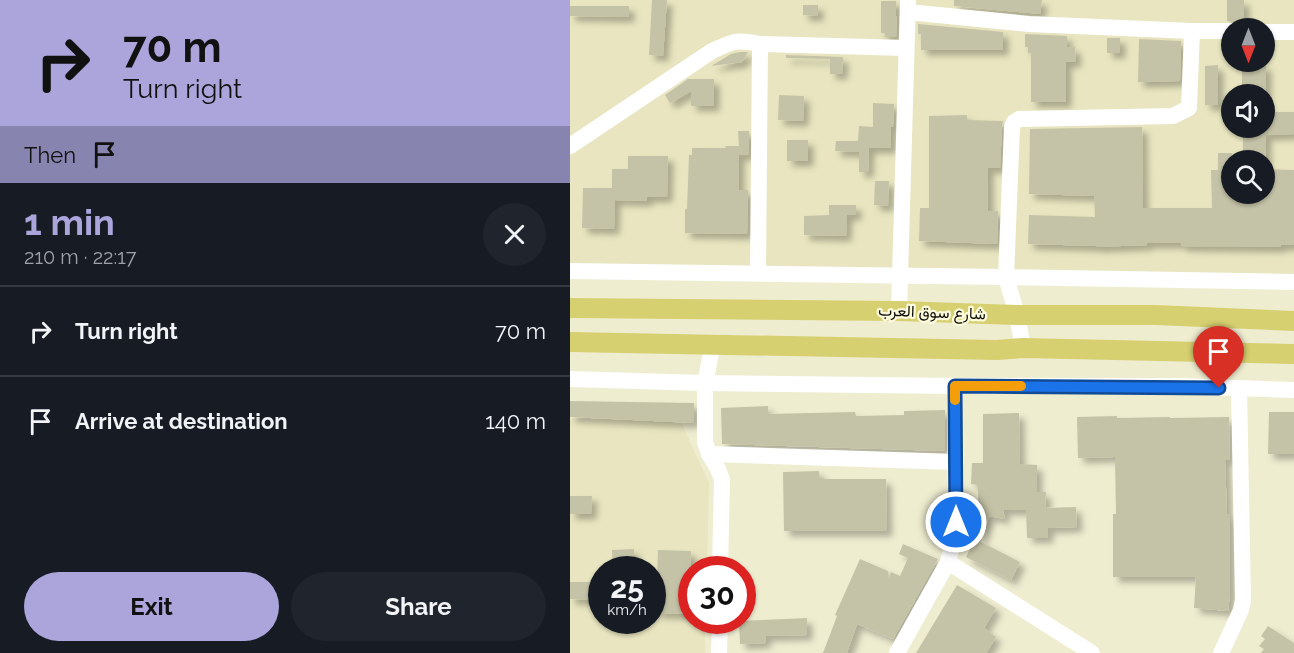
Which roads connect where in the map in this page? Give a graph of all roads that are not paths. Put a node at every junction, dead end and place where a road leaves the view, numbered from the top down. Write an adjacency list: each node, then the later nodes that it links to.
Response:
1 (908, 6): 2 (street); 7 (street)
2 (1192, 31): 3 (street); 12 (street)
3 (1221, 31)
4 (1275, 32): 5 (street)
5 (1294, 33)
6 (760, 44): 7 (street); 8 (street); 10 (street)
7 (906, 48): 11 (street)
8 (573, 140)
9 (570, 271): 10 (street)
10 (758, 273): 11 (street)
11 (899, 276): 12 (street); 15 (street)
12 (1006, 277): 13 (street); 16 (street)
13 (1294, 282)
14 (570, 308): 15 (main road, شارع سوق العرب)
15 (899, 311): 16 (main road, شارع سوق العرب)
16 (1017, 315): 17 (main road, شارع سوق العرب); 20 (street)
17 (1294, 321)
18 (570, 342): 19 (main road)
19 (713, 345): 20 (main road); 23 (street)
20 (1023, 348): 21 (main road)
21 (1294, 354)
22 (570, 379): 23 (street)
23 (705, 383): 24 (street); 27 (street)
24 (955, 386): 25 (street); 28 (street)
25 (1239, 388): 26 (street); 35 (street)
26 (1294, 390)
27 (709, 454): 28 (street); 29 (street)
28 (956, 462): 30 (street)
29 (720, 556)
30 (948, 562): 33 (street); 34 (street)
31 (720, 634): 32 (street)
32 (719, 653)
33 (897, 653)
34 (1092, 653)
35 (1221, 653)

